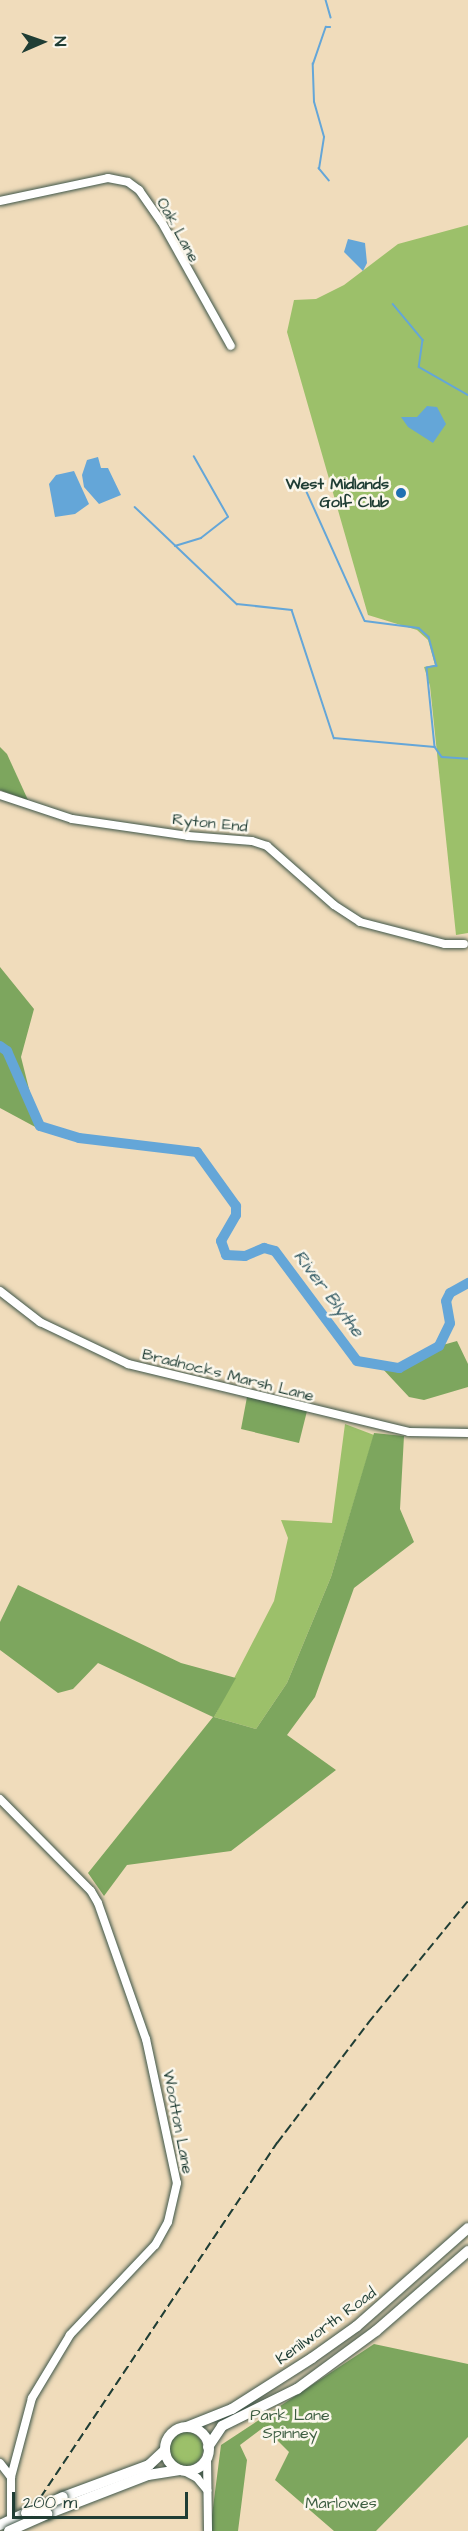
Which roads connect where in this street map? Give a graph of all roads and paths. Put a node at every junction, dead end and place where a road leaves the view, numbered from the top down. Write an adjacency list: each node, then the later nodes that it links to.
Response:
1 (0, 201): 2 (street, Oak Lane)
2 (231, 346)
3 (0, 795): 4 (street, Ryton End)
4 (464, 944)
5 (0, 1291): 6 (street, Bradnocks Marsh Lane)
6 (468, 1433)
7 (0, 1799): 13 (street, Wootton Lane)
8 (468, 2229): 10 (highway, Kenilworth Road)
9 (468, 2251): 12 (highway, Kenilworth Road)
10 (187, 2427): 11 (highway); 12 (highway)
11 (165, 2450): 15 (highway); 19 (highway, bridge)
12 (208, 2452): 15 (highway); 17 (street)
13 (14, 2464): 14 (street); 16 (street, Wootton Lane)
14 (3, 2466): 16 (street)
15 (182, 2470): 17 (street); 19 (highway, bridge)
16 (11, 2477): 19 (street, Wootton Lane)
17 (209, 2494): 20 (street)
18 (0, 2525): 19 (highway)
19 (10, 2525)
20 (208, 2531)

